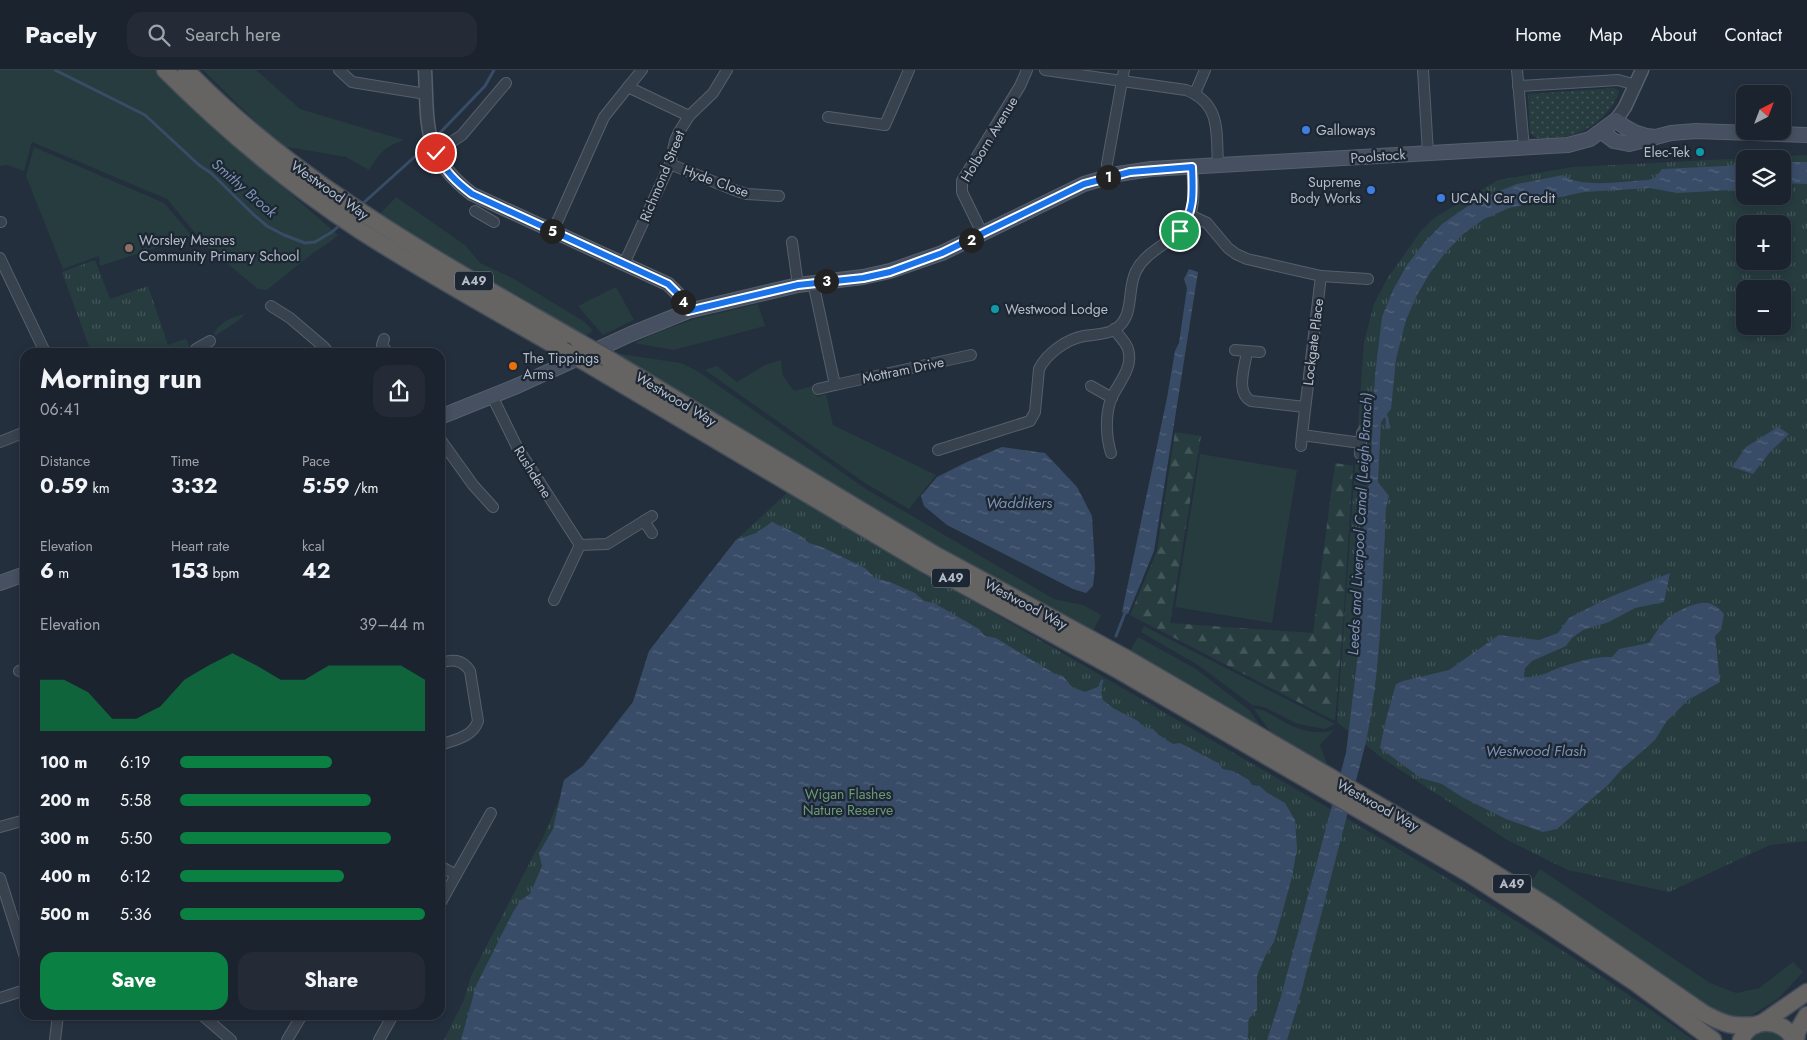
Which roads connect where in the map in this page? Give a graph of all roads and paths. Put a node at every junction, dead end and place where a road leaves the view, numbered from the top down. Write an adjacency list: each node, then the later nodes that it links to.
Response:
1 (165, 70): 36 (highway, Westwood Way / A49)
2 (186, 70): 36 (highway, Westwood Way / A49)
3 (339, 70): 21 (street)
4 (425, 70): 21 (street)
5 (642, 70): 19 (street)
6 (727, 70): 22 (street, Richmond Street)
7 (909, 70): 23 (street)
8 (1028, 70): 42 (street, Holborn Avenue)
9 (1045, 70): 15 (street)
10 (1124, 70): 15 (street)
11 (1205, 70): 20 (street)
12 (1423, 70): 30 (street)
13 (1517, 70): 18 (street)
14 (1642, 70): 17 (street)
15 (1122, 81): 20 (street); 34 (street)
16 (506, 83): 29 (street)
17 (1636, 85): 18 (street); 24 (street)
18 (1518, 86): 28 (street)
19 (628, 87): 22 (street); 41 (street)
20 (1195, 93): 32 (street)
21 (426, 94): 29 (street)
22 (689, 116): 31 (street, Richmond Street)
23 (828, 116)
24 (1616, 120): 25 (main road, Poolstock); 27 (main road)
25 (1602, 132): 27 (main road); 28 (main road, Poolstock)
26 (1807, 135): 27 (main road)
27 (1655, 137)
28 (1524, 148): 30 (main road, Poolstock)
29 (434, 150): 37 (street)
30 (1428, 153): 32 (main road, Poolstock)
31 (670, 164): 35 (street, Hyde Close); 45 (street, Richmond Street)
32 (1218, 166): 33 (main road, Poolstock)
33 (1192, 167): 34 (main road, Poolstock); 39 (street)
34 (1108, 177): 42 (main road, Poolstock)
35 (779, 196)
36 (334, 204): 40 (highway, Westwood Way / A49)
37 (494, 205): 38 (street); 41 (street)
38 (475, 211)
39 (1190, 215): 46 (street); 52 (street)
40 (364, 224): 84 (highway, Westwood Way / A49, bridge); 84 (highway, Westwood Way / A49, bridge)
41 (553, 231): 45 (street)
42 (983, 235): 48 (main road, Poolstock)
43 (792, 242): 49 (street)
44 (0, 258): 54 (street)
45 (624, 264): 51 (street)
46 (1321, 276): 47 (street); 66 (street, Lockgate Place)
47 (1368, 279)
48 (814, 282): 49 (main road, Poolstock); 61 (street)
49 (798, 285): 51 (main road, Poolstock)
50 (271, 306): 55 (street)
51 (688, 311): 64 (main road, Poolstock)
52 (1114, 330): 65 (street); 74 (street)
53 (384, 339): 56 (street)
54 (43, 348)
55 (324, 348)
56 (384, 348)
57 (1235, 350): 58 (street)
58 (1247, 352): 59 (street); 66 (street)
59 (1260, 352)
60 (971, 355): 61 (street, Mottram Drive)
61 (835, 385): 63 (street, Mottram Drive)
62 (1091, 386): 65 (street)
63 (818, 389)
64 (492, 396): 67 (main road, Poolstock); 78 (street, Rushdene)
65 (1112, 398): 75 (street)
66 (1305, 407): 69 (street, Lockgate Place)
67 (445, 414)
68 (20, 434): 70 (street)
69 (1302, 435): 71 (street); 73 (street, Lockgate Place)
70 (0, 442)
71 (1361, 444)
72 (445, 446): 76 (street)
73 (1301, 446)
74 (938, 450)
75 (1111, 453)
76 (492, 507)
77 (652, 533): 78 (street)
78 (580, 545): 81 (street)
79 (20, 576): 80 (main road)
80 (0, 583)
81 (554, 600)
82 (445, 662): 83 (street)
83 (445, 743)
84 (1317, 778): 85 (highway, Westwood Way / A49)
85 (1374, 811): 103 (highway, Westwood Way / A49); 108 (highway, Westwood Way / A49)
86 (490, 813): 90 (street)
87 (20, 821): 88 (street)
88 (0, 827)
89 (445, 869): 90 (street)
90 (456, 875): 92 (street)
91 (0, 878): 93 (street)
92 (445, 895)
93 (3, 900): 94 (street)
94 (20, 944)
95 (20, 992): 97 (street)
96 (1807, 992): 103 (highway)
97 (0, 998)
98 (1807, 1015): 110 (highway, A49)
99 (57, 1020): 104 (street)
100 (208, 1020): 105 (street)
101 (299, 1020): 106 (street)
102 (390, 1020): 107 (street)
103 (1759, 1024): 109 (highway); 110 (highway, A49)
104 (55, 1040)
105 (231, 1040)
106 (287, 1040)
107 (379, 1040)
108 (1713, 1040)
109 (1741, 1040)
110 (1795, 1040)

